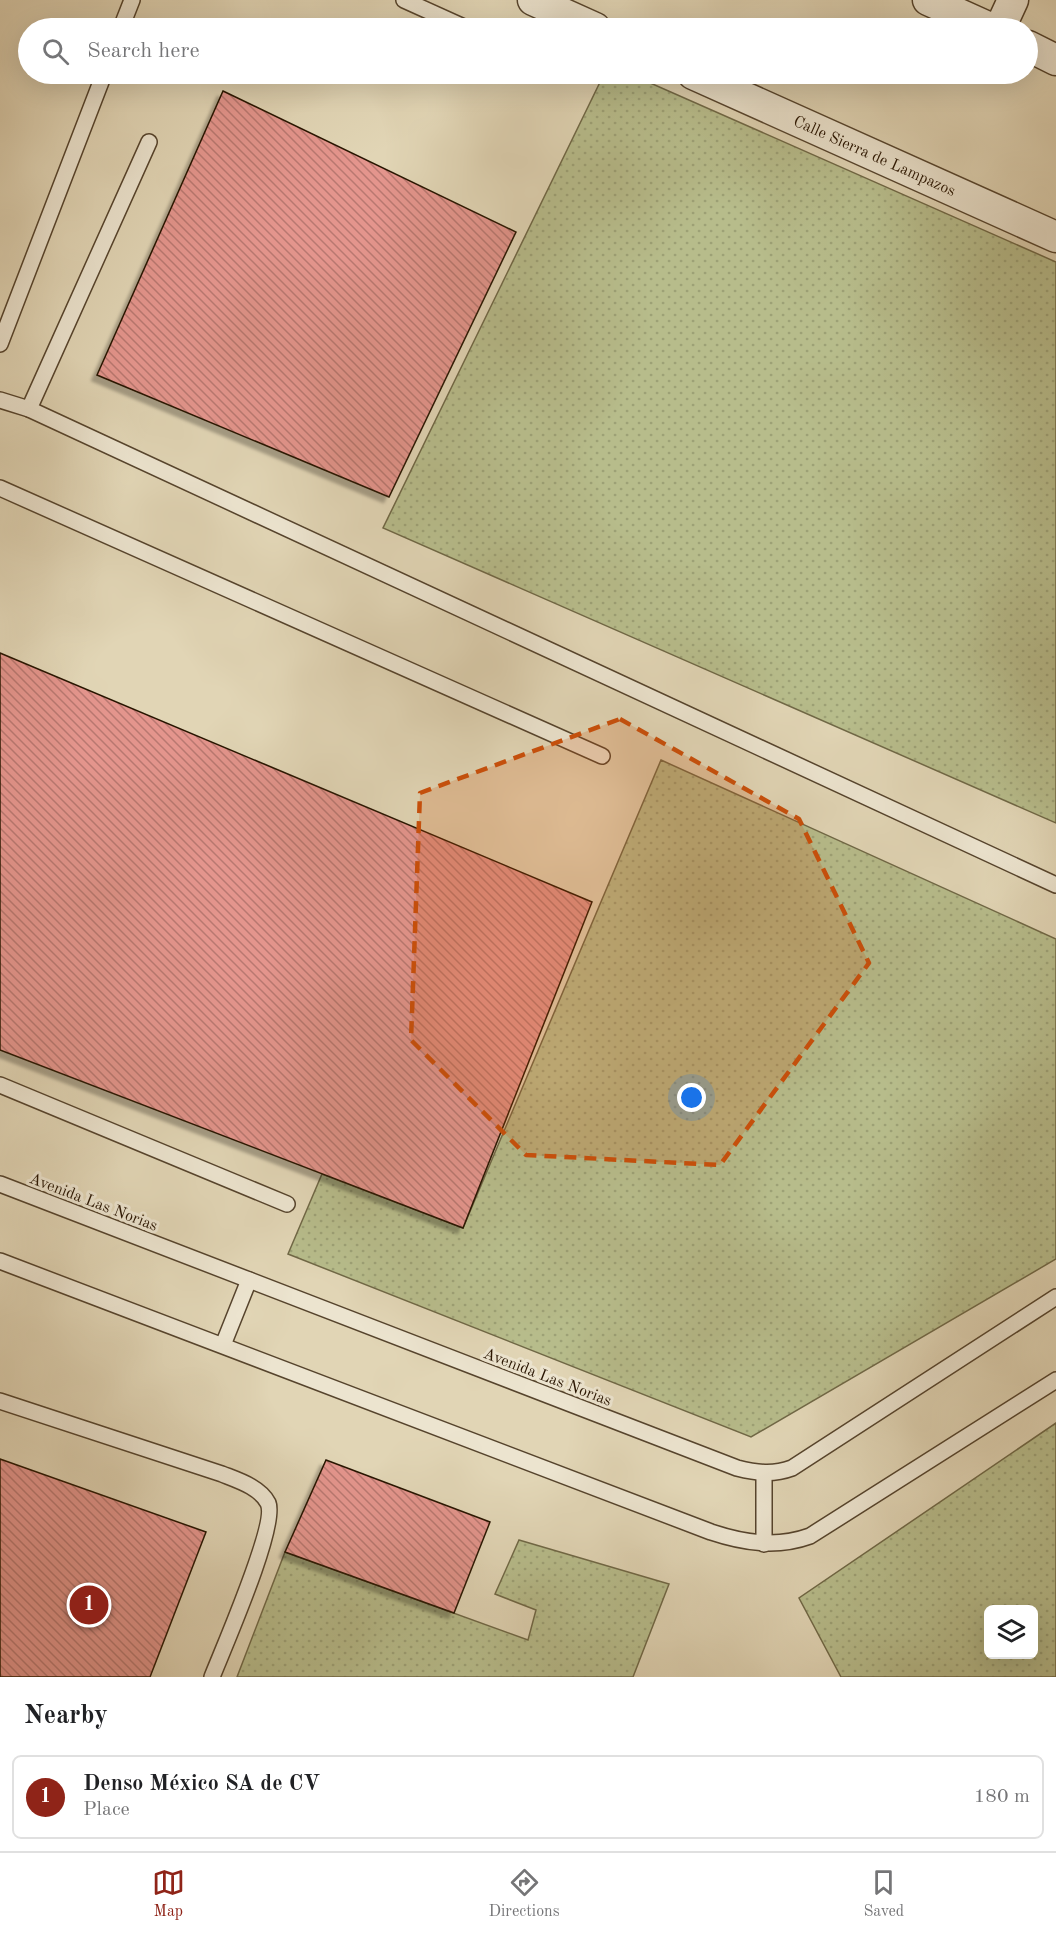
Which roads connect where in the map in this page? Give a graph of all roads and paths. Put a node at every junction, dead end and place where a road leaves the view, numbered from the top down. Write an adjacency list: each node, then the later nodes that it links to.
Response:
1 (132, 0): 6 (lane)
2 (404, 0): 7 (lane)
3 (533, 0): 8 (street)
4 (928, 0): 9 (street)
5 (1013, 0): 10 (street)
6 (125, 18)
7 (444, 18)
8 (573, 18)
9 (968, 18)
10 (1005, 18)
11 (1038, 51): 12 (street)
12 (1056, 60)
13 (100, 84): 17 (lane)
14 (715, 84): 16 (street, Calle Sierra de Lampazos)
15 (149, 142): 19 (lane)
16 (1056, 237)
17 (0, 344)
18 (0, 400): 19 (lane)
19 (29, 409): 22 (lane)
20 (0, 488): 21 (lane)
21 (602, 756)
22 (1056, 885)
23 (0, 1084): 25 (lane)
24 (0, 1184): 27 (lane, Avenida Las Norias)
25 (287, 1204)
26 (0, 1261): 29 (lane)
27 (249, 1280): 29 (lane); 32 (lane, Avenida Las Norias)
28 (1056, 1297): 32 (lane, Avenida Las Norias)
29 (223, 1345): 33 (lane)
30 (1056, 1380): 33 (lane)
31 (5, 1406): 34 (lane)
32 (764, 1473): 33 (lane)
33 (764, 1544)
34 (212, 1677)

